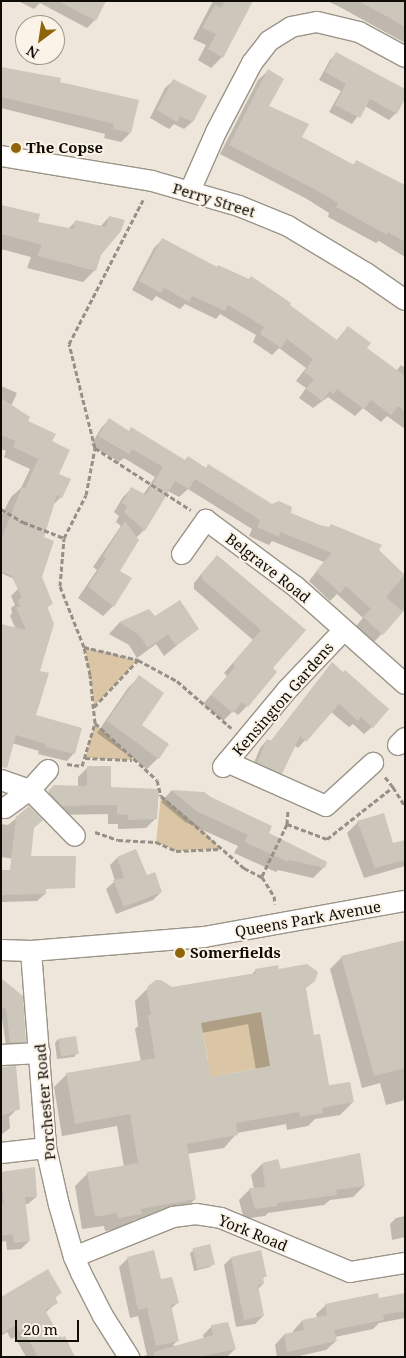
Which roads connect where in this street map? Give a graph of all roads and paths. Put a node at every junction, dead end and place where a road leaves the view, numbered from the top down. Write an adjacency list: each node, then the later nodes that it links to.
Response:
1 (405, 57): 4 (street)
2 (1, 156): 3 (street, Perry Street)
3 (152, 181): 4 (street, Perry Street); 6 (path)
4 (190, 191): 5 (street, Perry Street)
5 (405, 300)
6 (95, 448): 8 (path); 9 (path)
7 (1, 509): 9 (path)
8 (206, 520): 10 (street); 11 (street, Belgrave Road)
9 (64, 538): 12 (path)
10 (182, 554)
11 (343, 631): 14 (street, Belgrave Road); 17 (street, Kensington Gardens)
12 (84, 647): 13 (path); 15 (path)
13 (138, 660): 15 (path); 17 (path)
14 (405, 684)
15 (94, 707): 16 (path)
16 (94, 723): 18 (path); 19 (path)
17 (245, 741): 24 (street, Kensington Gardens)
18 (85, 758): 19 (path); 21 (path)
19 (133, 760): 29 (path)
20 (373, 763): 24 (street)
21 (48, 770): 23 (street)
22 (1, 780): 23 (street)
23 (30, 790): 26 (street); 28 (street)
24 (289, 790): 27 (path)
25 (405, 806): 27 (path)
26 (5, 808)
27 (287, 824): 30 (path)
28 (75, 836): 29 (path)
29 (221, 849): 30 (path)
30 (262, 876): 32 (path)
31 (405, 901): 32 (street, Queens Park Avenue)
32 (278, 925): 34 (street, Queens Park Avenue)
33 (1, 950): 34 (street, Queens Park Avenue)
34 (31, 951): 35 (street, Porchester Road)
35 (40, 1053): 36 (street); 37 (street, Porchester Road)
36 (1, 1055)
37 (46, 1148): 38 (street); 39 (street, Porchester Road)
38 (1, 1153)
39 (74, 1257): 40 (street, York Road); 41 (street, Porchester Road)
40 (405, 1263)
41 (129, 1357)

